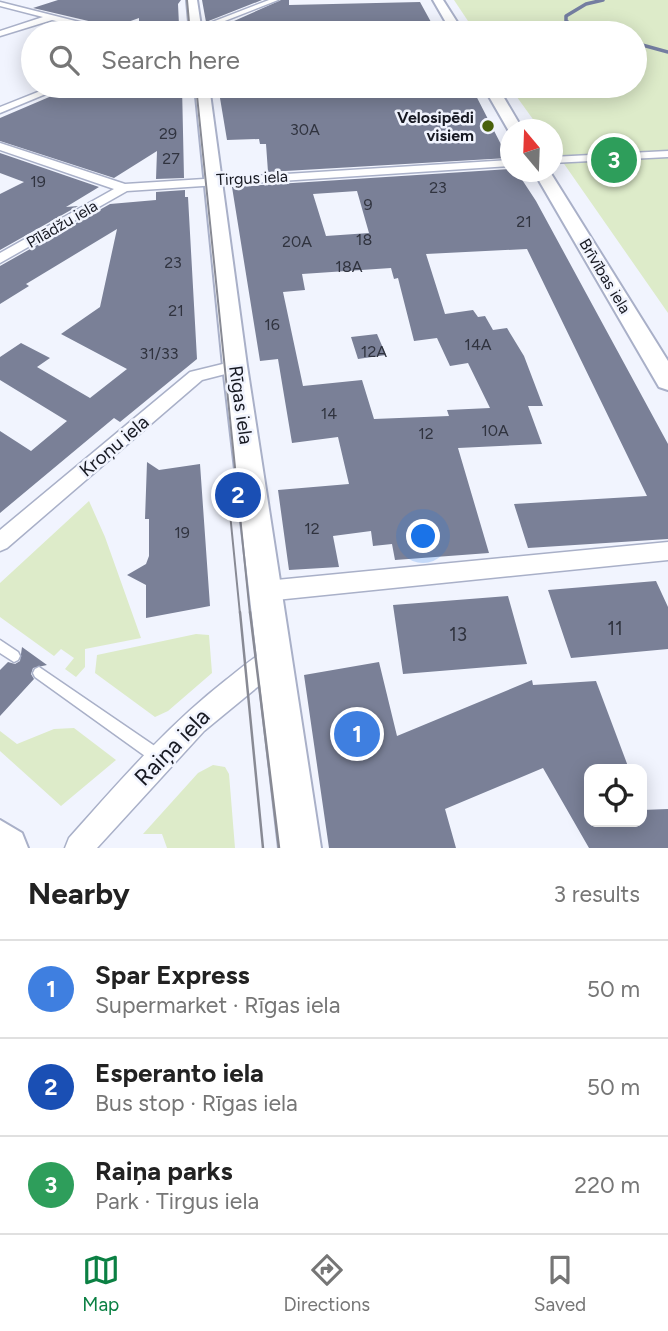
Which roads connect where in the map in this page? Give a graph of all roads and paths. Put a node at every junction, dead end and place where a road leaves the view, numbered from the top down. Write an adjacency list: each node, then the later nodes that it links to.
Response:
1 (192, 0): 8 (street)
2 (275, 0): 9 (street)
3 (438, 0): 10 (street)
4 (0, 4): 5 (street)
5 (49, 18): 6 (street); 7 (street)
6 (40, 21)
7 (62, 21)
8 (193, 21)
9 (223, 21)
10 (451, 21)
11 (21, 27): 12 (street)
12 (0, 34)
13 (30, 98): 16 (street)
14 (204, 98): 22 (street, Rīgas iela)
15 (497, 98): 17 (street)
16 (0, 110)
17 (510, 119)
18 (0, 146): 24 (street, Tirgus iela)
19 (668, 154): 20 (street)
20 (563, 159)
21 (500, 164): 22 (street, Tirgus iela)
22 (215, 180): 24 (street, Tirgus iela); 26 (street, Rīgas iela)
23 (548, 182): 27 (street, Brīvības iela)
24 (124, 188): 25 (street, Pīlādžu iela)
25 (0, 259)
26 (235, 366): 28 (street, Kroņu iela); 30 (street, Rīgas iela)
27 (668, 381)
28 (0, 542)
29 (668, 551): 30 (street)
30 (266, 591): 33 (street, Rīgas iela)
31 (0, 646): 32 (lane)
32 (14, 656)
33 (275, 658): 35 (street, Raiņa iela); 39 (street, Rīgas iela)
34 (39, 673): 35 (lane)
35 (159, 757): 38 (street, Raiņa iela)
36 (0, 841): 37 (street)
37 (7, 848)
38 (79, 848)
39 (300, 848)

